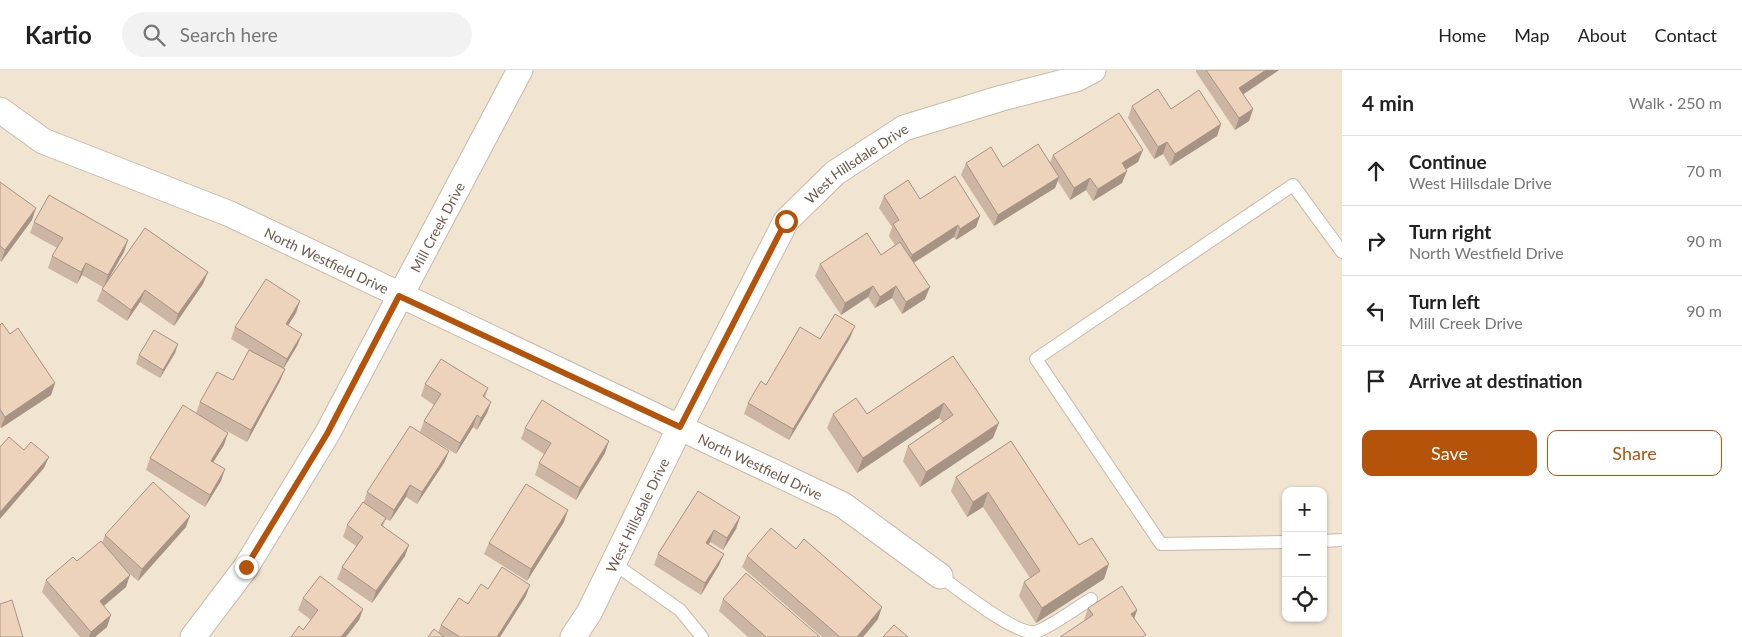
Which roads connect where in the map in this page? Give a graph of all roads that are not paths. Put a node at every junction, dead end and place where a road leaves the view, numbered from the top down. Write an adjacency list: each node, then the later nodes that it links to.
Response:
1 (520, 70): 5 (street, Mill Creek Drive)
2 (1093, 70): 6 (street, West Hillsdale Drive)
3 (0, 110): 5 (street, North Westfield Drive)
4 (1342, 252): 9 (lane)
5 (399, 296): 6 (street, North Westfield Drive); 13 (street, Mill Creek Drive)
6 (680, 427): 10 (street, West Hillsdale Drive); 11 (street, North Westfield Drive)
7 (1342, 540): 8 (lane)
8 (1327, 541)
9 (1282, 542)
10 (613, 564): 14 (street, West Hillsdale Drive); 15 (lane)
11 (940, 576): 12 (lane)
12 (1091, 598)
13 (193, 637)
14 (573, 637)
15 (702, 637)

